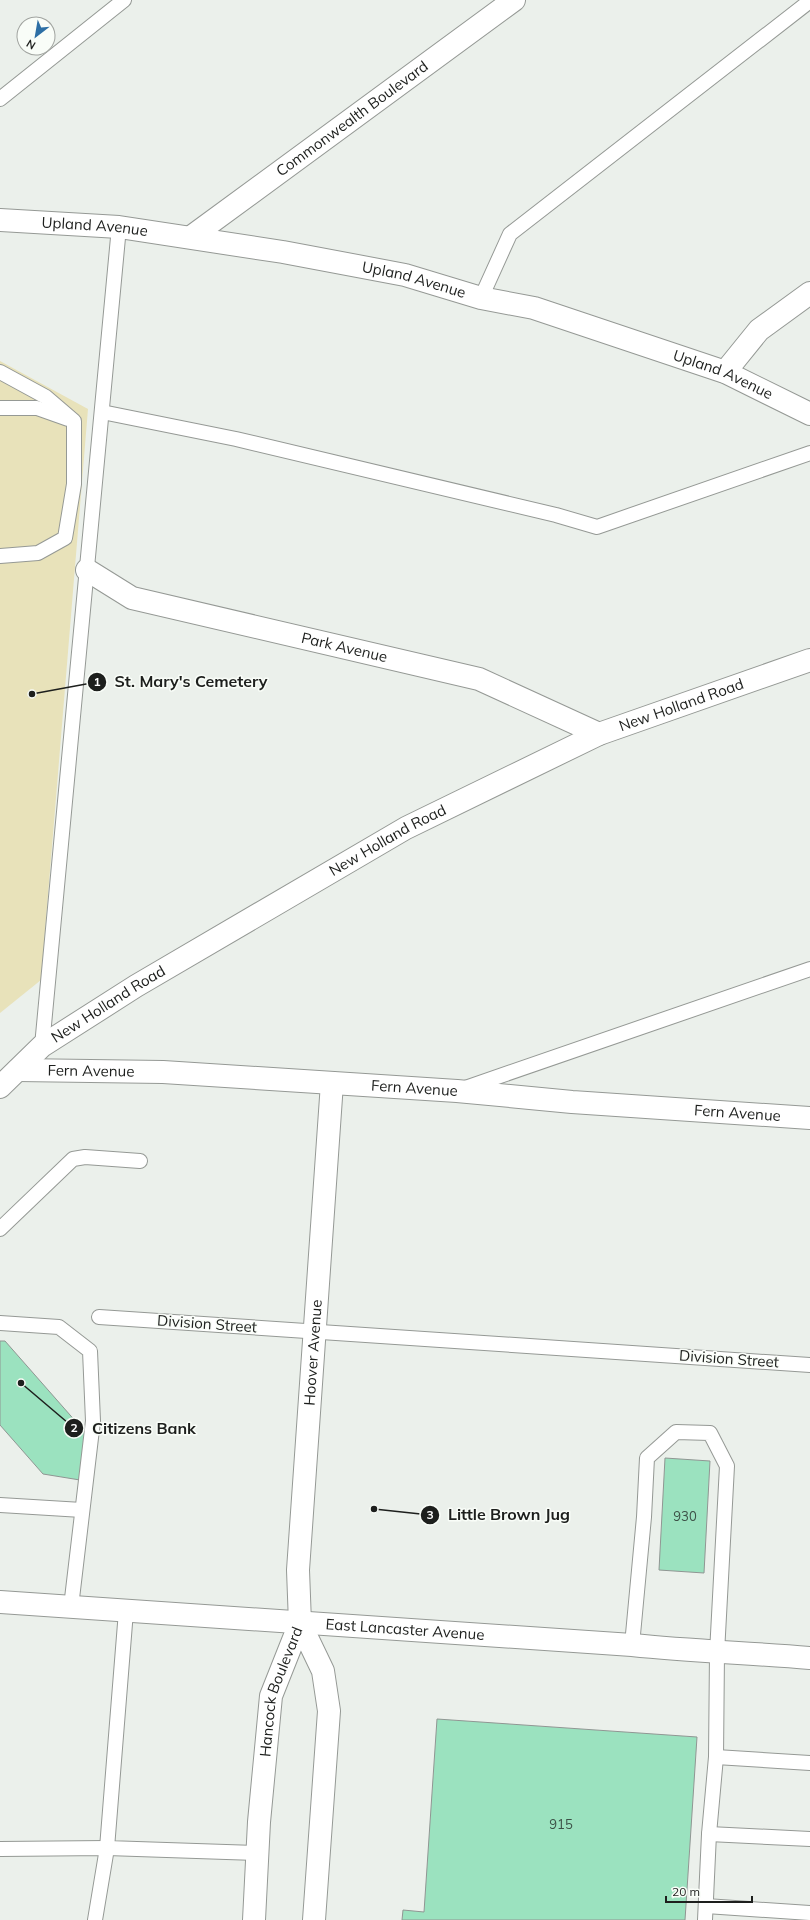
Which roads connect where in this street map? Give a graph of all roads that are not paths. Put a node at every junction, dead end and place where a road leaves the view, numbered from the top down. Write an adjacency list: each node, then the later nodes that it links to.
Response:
1 (124, 0): 4 (lane)
2 (514, 0): 7 (street, Commonwealth Boulevard)
3 (810, 1): 9 (lane)
4 (0, 99)
5 (0, 220): 6 (street, Upland Avenue)
6 (119, 227): 7 (street, Upland Avenue); 13 (lane)
7 (191, 237): 9 (street, Upland Avenue)
8 (810, 293): 11 (street)
9 (481, 298): 11 (street, Upland Avenue)
10 (0, 372): 15 (lane)
11 (724, 372): 14 (street, Upland Avenue)
12 (0, 408): 15 (lane)
13 (102, 412): 16 (lane); 18 (lane)
14 (810, 414)
15 (74, 421): 17 (lane)
16 (810, 453)
17 (0, 556)
18 (87, 570): 20 (street, Park Avenue); 22 (lane)
19 (810, 660): 20 (street, New Holland Road)
20 (599, 734): 22 (street, New Holland Road)
21 (810, 969): 26 (lane)
22 (42, 1046): 23 (street, New Holland Road)
23 (18, 1070): 24 (street, Fern Avenue); 25 (street, New Holland Road)
24 (332, 1083): 26 (street, Fern Avenue); 32 (street, Hoover Avenue)
25 (0, 1087)
26 (457, 1091): 27 (street, Fern Avenue)
27 (810, 1118)
28 (140, 1161): 29 (lane)
29 (0, 1229)
30 (99, 1317): 32 (lane, Division Street)
31 (0, 1323): 35 (lane)
32 (315, 1331): 33 (lane, Division Street); 39 (street, Hoover Avenue)
33 (810, 1365)
34 (0, 1505): 35 (lane)
35 (82, 1510): 37 (lane)
36 (0, 1602): 37 (street, East Lancaster Avenue)
37 (71, 1607): 38 (street, East Lancaster Avenue)
38 (126, 1611): 39 (street, East Lancaster Avenue); 47 (lane)
39 (300, 1623): 40 (street, East Lancaster Avenue); 49 (street, Hancock Boulevard); 54 (street, Hancock Boulevard)
40 (632, 1646): 41 (street, East Lancaster Avenue); 41 (lane)
41 (717, 1653): 42 (street, East Lancaster Avenue); 43 (lane)
42 (810, 1658)
43 (716, 1757): 44 (lane); 45 (lane)
44 (810, 1763)
45 (709, 1834): 46 (lane); 50 (lane)
46 (810, 1839)
47 (107, 1848): 48 (lane); 49 (lane); 52 (lane)
48 (0, 1849)
49 (258, 1853): 53 (street, Hancock Boulevard)
50 (705, 1913): 51 (lane)
51 (810, 1913)
52 (95, 1920)
53 (254, 1920)
54 (314, 1920)

